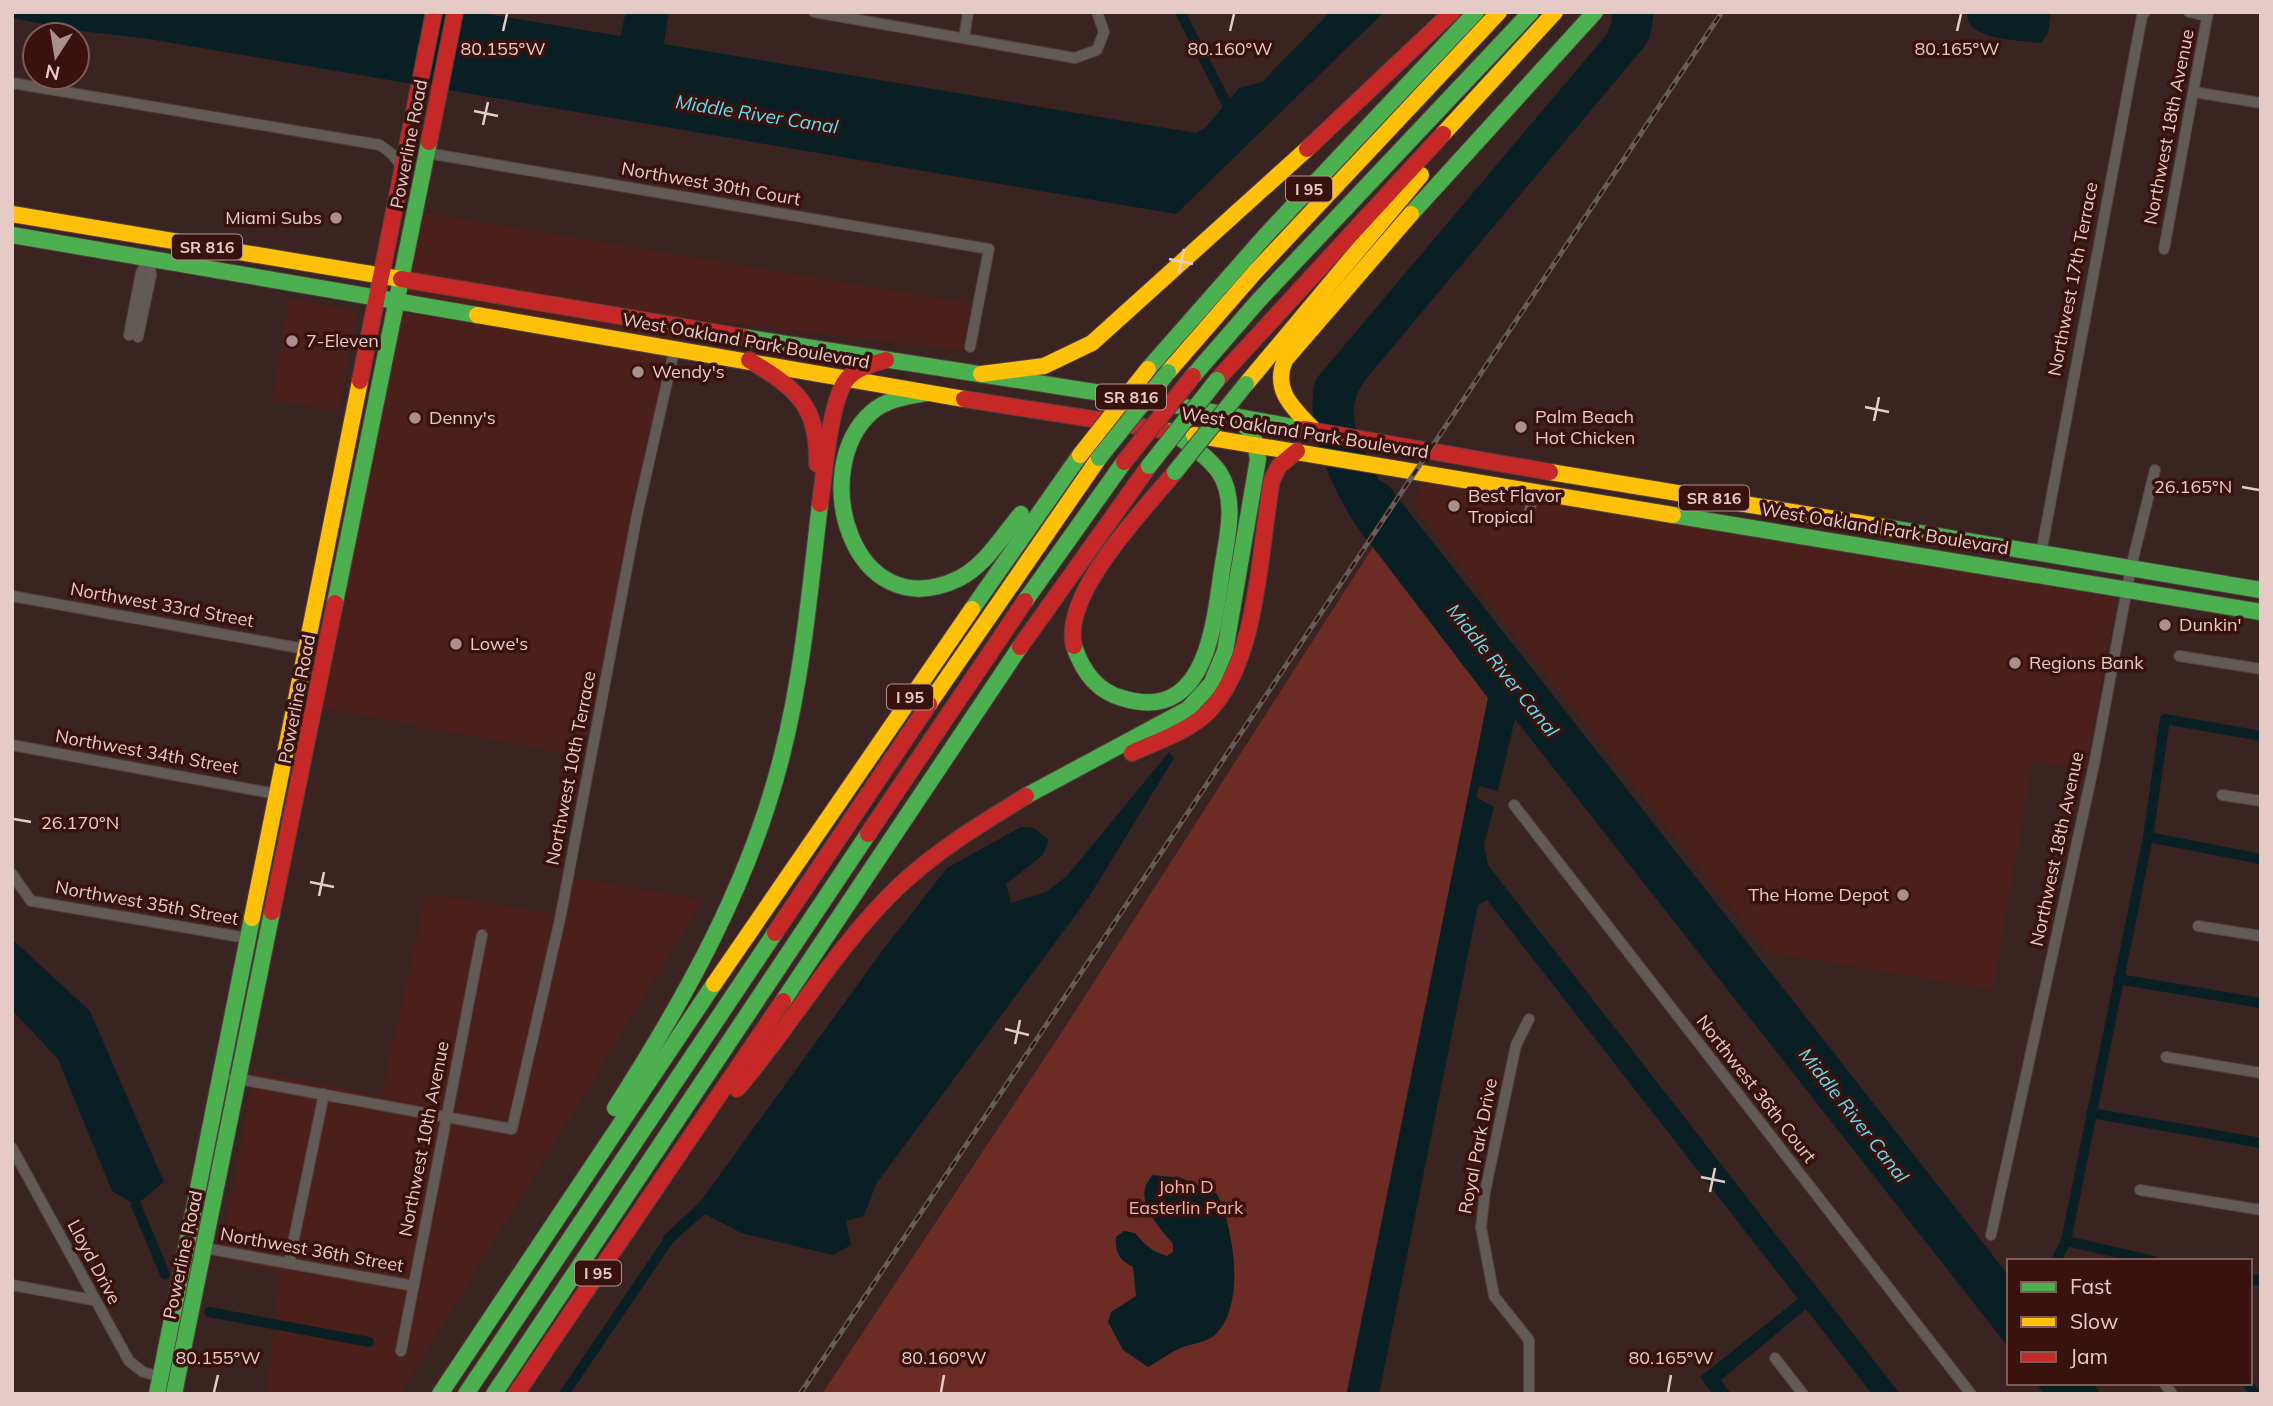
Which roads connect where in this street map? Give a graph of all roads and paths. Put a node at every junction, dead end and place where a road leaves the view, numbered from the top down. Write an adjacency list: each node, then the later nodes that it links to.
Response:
1 (434, 12): 20 (main road, Powerline Road)
2 (456, 12): 21 (main road, Powerline Road)
3 (814, 12): 15 (street)
4 (968, 12): 15 (street)
5 (1097, 12): 15 (street)
6 (1452, 12): 39 (main road)
7 (1476, 12): 47 (main road, I 95, bridge)
8 (1499, 12): 98 (main road, bridge)
9 (1531, 12): 87 (main road, bridge)
10 (1555, 12): 19 (main road, I 95)
11 (1595, 12): 43 (main road)
12 (2146, 12): 58 (street, Northwest 17th Terrace)
13 (2189, 12): 14 (street)
14 (2208, 14): 17 (street, Northwest 18th Avenue)
15 (964, 38)
16 (12, 83): 22 (street)
17 (2194, 92): 18 (street); 26 (street, Northwest 18th Avenue)
18 (2261, 103)
19 (1468, 107): 44 (main road, bridge); 81 (main road, I 95, bridge)
20 (414, 126): 21 (main road); 22 (main road, Powerline Road)
21 (427, 153): 30 (main road, Powerline Road); 36 (street, Northwest 30th Court)
22 (403, 168): 29 (main road, Powerline Road)
23 (12, 214): 25 (main road, West Oakland Park Boulevard / SR 816)
24 (12, 235): 27 (main road, West Oakland Park Boulevard / SR 816)
25 (173, 241): 27 (main road); 29 (main road, West Oakland Park Boulevard / SR 816)
26 (2164, 249)
27 (131, 256): 28 (main road, West Oakland Park Boulevard / SR 816)
28 (149, 259): 31 (main road, West Oakland Park Boulevard / SR 816); 34 (street)
29 (381, 276): 30 (main road, West Oakland Park Boulevard / SR 816); 31 (main road, Powerline Road)
30 (402, 279): 32 (main road, Powerline Road); 33 (main road, West Oakland Park Boulevard / SR 816)
31 (377, 297): 32 (main road, West Oakland Park Boulevard / SR 816); 57 (main road, Powerline Road)
32 (398, 300): 35 (main road, West Oakland Park Boulevard / SR 816); 61 (main road, Powerline Road)
33 (709, 330): 35 (main road); 38 (main road, West Oakland Park Boulevard / SR 816)
34 (134, 336)
35 (675, 347): 37 (main road, West Oakland Park Boulevard / SR 816); 95 (street, Northwest 10th Terrace)
36 (970, 347)
37 (749, 360): 40 (main road, West Oakland Park Boulevard / SR 816); 59 (main road)
38 (886, 360): 39 (main road, West Oakland Park Boulevard / SR 816); 40 (main road)
39 (981, 373): 42 (main road, West Oakland Park Boulevard / SR 816)
40 (846, 379): 41 (main road, West Oakland Park Boulevard / SR 816); 59 (main road)
41 (927, 393): 44 (main road, West Oakland Park Boulevard / SR 816); 47 (main road)
42 (1233, 414): 43 (main road, West Oakland Park Boulevard / SR 816); 45 (main road)
43 (1313, 429): 48 (main road, West Oakland Park Boulevard / SR 816)
44 (1170, 431): 45 (main road, West Oakland Park Boulevard / SR 816)
45 (1257, 445): 46 (main road, West Oakland Park Boulevard / SR 816); 79 (main road)
46 (1303, 452): 51 (main road, West Oakland Park Boulevard / SR 816); 79 (main road)
47 (1080, 455): 89 (main road, I 95)
48 (1508, 464): 50 (main road, West Oakland Park Boulevard / SR 816); 51 (main road)
49 (2155, 470): 62 (street, Northwest 18th Avenue)
50 (1563, 474): 51 (main road); 52 (main road, West Oakland Park Boulevard / SR 816)
51 (1534, 490): 54 (street); 55 (main road, West Oakland Park Boulevard / SR 816)
52 (1726, 500): 53 (main road, West Oakland Park Boulevard / SR 816); 55 (main road)
53 (1828, 517): 56 (main road); 58 (main road, West Oakland Park Boulevard / SR 816)
54 (1528, 518)
55 (1698, 518): 56 (main road, West Oakland Park Boulevard / SR 816)
56 (1803, 535): 63 (main road, West Oakland Park Boulevard / SR 816)
57 (328, 538): 60 (main road, Powerline Road); 61 (main road)
58 (2041, 553): 62 (main road, West Oakland Park Boulevard / SR 816); 63 (main road)
59 (813, 557): 100 (main road)
60 (323, 561): 67 (main road); 69 (main road, Powerline Road)
61 (345, 562): 67 (main road, Powerline Road)
62 (2131, 568): 64 (street, Northwest 18th Avenue); 65 (main road, West Oakland Park Boulevard / SR 816)
63 (2021, 572): 64 (main road, West Oakland Park Boulevard / SR 816)
64 (2129, 589): 68 (main road, West Oakland Park Boulevard / SR 816); 102 (street, Northwest 18th Avenue)
65 (2261, 590)
66 (12, 596): 69 (street, Northwest 33rd Street)
67 (335, 608): 75 (main road, Powerline Road)
68 (2261, 612)
69 (305, 649): 73 (main road, Powerline Road)
70 (2179, 656): 71 (street)
71 (2261, 669)
72 (12, 745): 74 (street, Northwest 34th Street)
73 (283, 758): 74 (main road, Powerline Road); 75 (main road)
74 (276, 794): 80 (main road); 86 (main road, Powerline Road)
75 (298, 795): 80 (main road, Powerline Road)
76 (2222, 795): 77 (street)
77 (2261, 801)
78 (1514, 805): 119 (street, Northwest 36th Court)
79 (995, 817): 97 (main road)
80 (289, 835): 93 (main road, Powerline Road)
81 (887, 846): 87 (main road); 97 (main road, I 95)
82 (12, 874): 86 (street, Northwest 35th Street)
83 (2198, 926): 85 (street)
84 (482, 935): 95 (street, Northwest 10th Avenue)
85 (2261, 936)
86 (247, 938): 92 (main road, Powerline Road)
87 (789, 953): 115 (main road)
88 (1529, 1019): 117 (street, Royal Park Drive)
89 (676, 1041): 98 (main road); 100 (main road, I 95)
90 (2166, 1056): 91 (street)
91 (2261, 1073)
92 (219, 1075): 93 (street); 110 (main road, Powerline Road)
93 (240, 1080): 94 (street); 103 (main road, Powerline Road)
94 (324, 1094): 95 (street); 104 (street)
95 (447, 1116): 106 (street, Northwest 10th Avenue)
96 (13, 1150): 107 (street, Lloyd Drive)
97 (681, 1153): 116 (main road, I 95)
98 (608, 1183): 114 (main road)
99 (2140, 1190): 101 (street)
100 (570, 1199): 113 (main road, I 95)
101 (2261, 1210)
102 (1991, 1235)
103 (204, 1248): 104 (street, Northwest 36th Street); 112 (main road, Powerline Road)
104 (289, 1262): 106 (street, Northwest 36th Street)
105 (12, 1285): 107 (street)
106 (414, 1286): 108 (street, Northwest 10th Avenue)
107 (93, 1300): 110 (street, Lloyd Drive)
108 (401, 1351)
109 (1775, 1358): 118 (street)
110 (161, 1377): 111 (main road, Powerline Road)
111 (158, 1394)
112 (174, 1394)
113 (440, 1394)
114 (466, 1394)
115 (494, 1394)
116 (516, 1394)
117 (1529, 1394)
118 (1803, 1394)
119 (1971, 1394)

